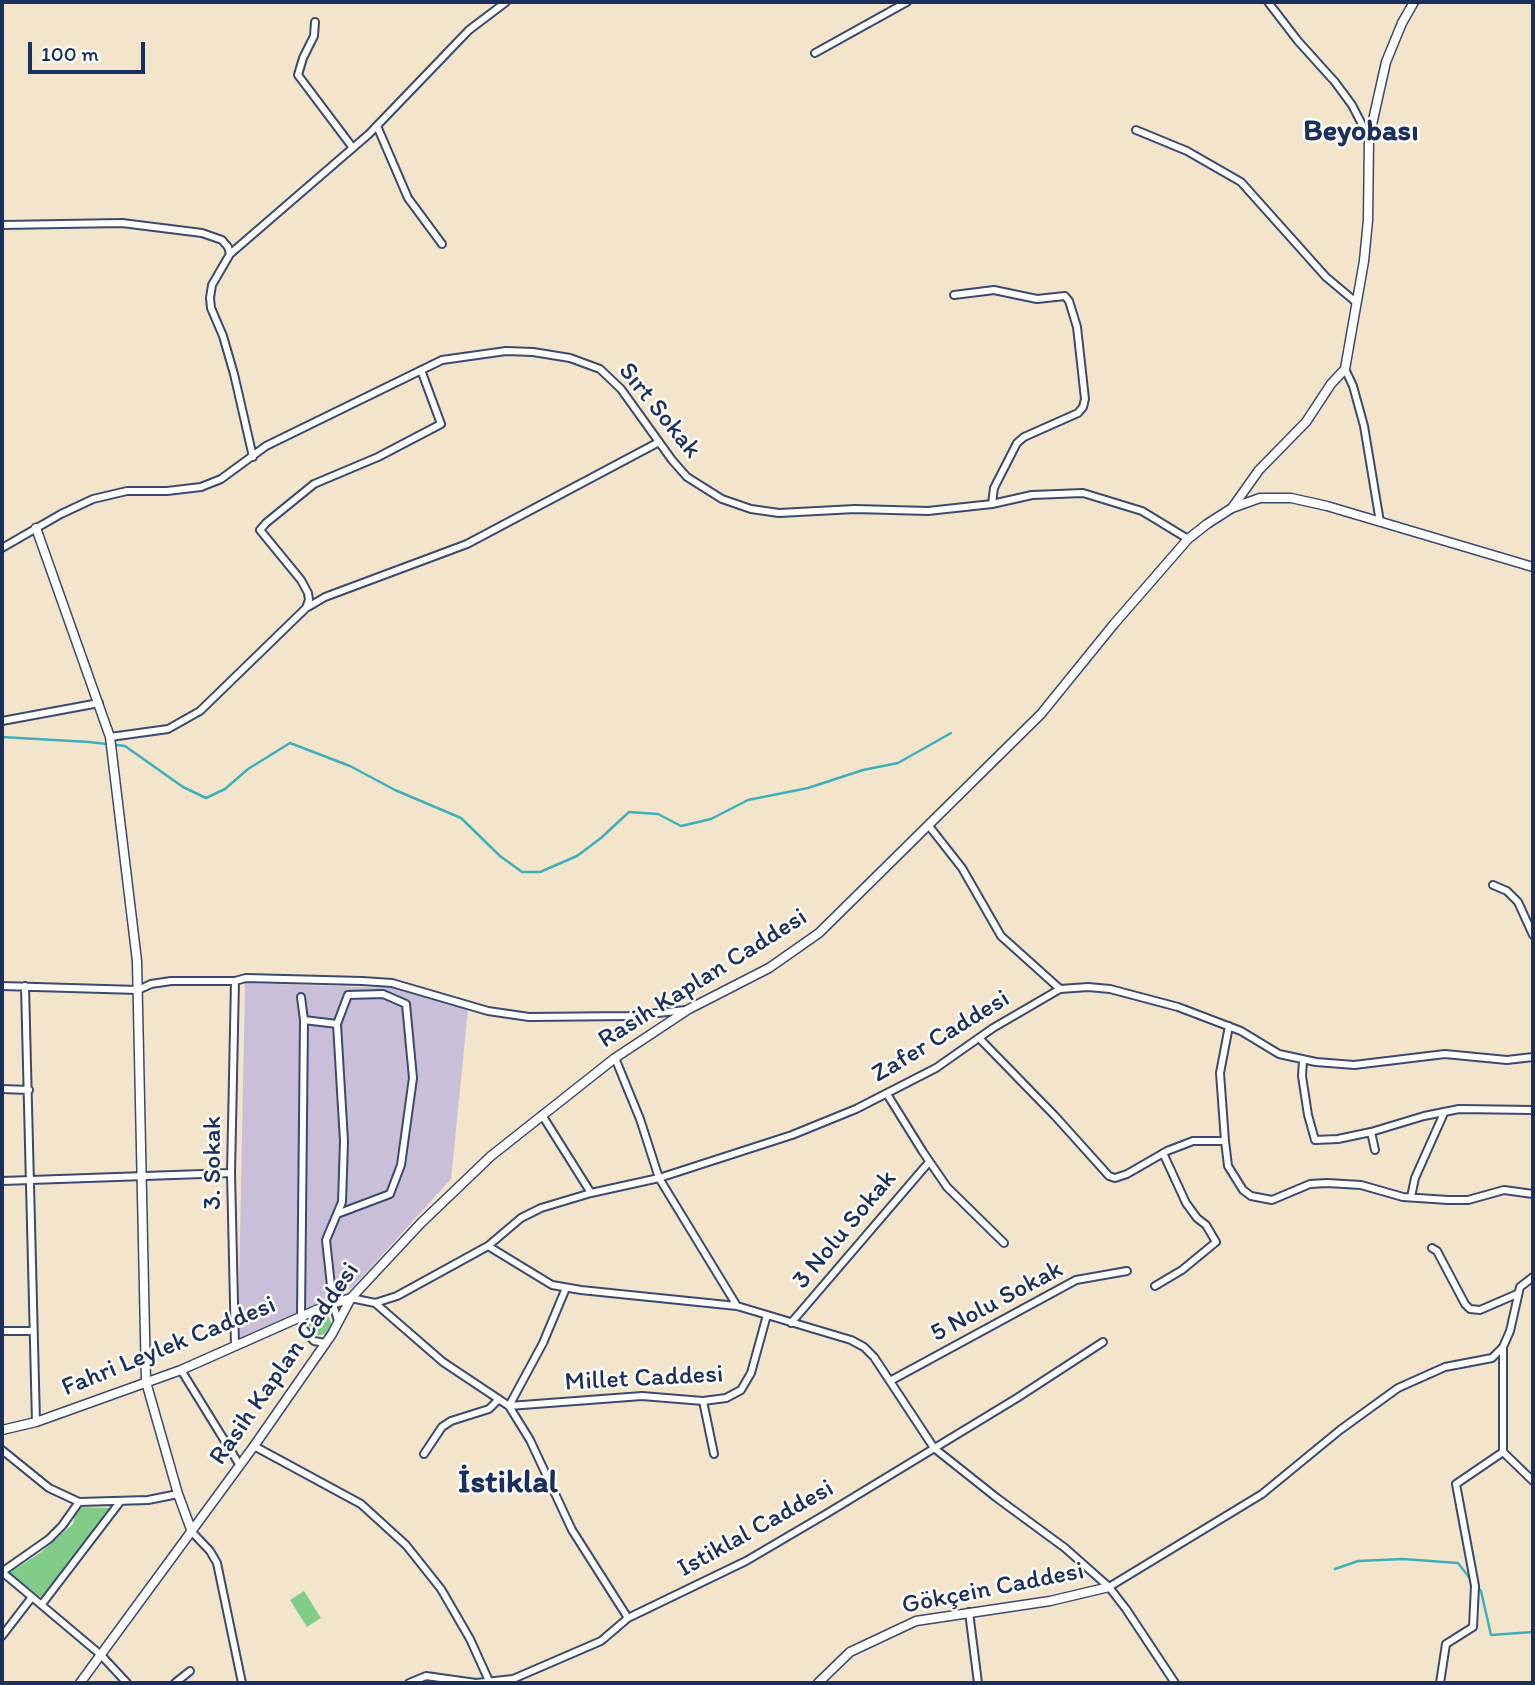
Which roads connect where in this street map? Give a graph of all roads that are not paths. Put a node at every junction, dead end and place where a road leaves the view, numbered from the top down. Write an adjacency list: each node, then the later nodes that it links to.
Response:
1 (506, 2): 7 (street)
2 (908, 2): 6 (street)
3 (1268, 2): 9 (street)
4 (1414, 2): 9 (street)
5 (315, 22): 10 (street)
6 (815, 53)
7 (377, 126): 10 (street); 12 (street)
8 (1136, 130): 15 (street)
9 (1369, 138): 15 (street)
10 (352, 148): 13 (street)
11 (2, 225): 13 (street)
12 (442, 244)
13 (230, 254): 19 (street)
14 (954, 295): 20 (street)
15 (1357, 303): 16 (street)
16 (1345, 369): 21 (street); 22 (street)
17 (421, 370): 18 (street, Sırt Sokak); 19 (street, Sırt Sokak); 27 (street)
18 (659, 442): 20 (street, Sırt Sokak); 27 (street)
19 (253, 457): 23 (street, Sırt Sokak)
20 (992, 504): 24 (street, Sırt Sokak)
21 (1232, 508): 22 (street, Rasih Kaplan Caddesi); 24 (street, Rasih Kaplan Caddesi)
22 (1380, 522): 26 (street, Rasih Kaplan Caddesi)
23 (36, 527): 25 (street, Sırt Sokak); 28 (street)
24 (1188, 540): 31 (street, Rasih Kaplan Caddesi)
25 (2, 548)
26 (1533, 567)
27 (306, 608): 30 (street)
28 (99, 703): 29 (street); 30 (street)
29 (2, 721)
30 (110, 737): 38 (street)
31 (929, 826): 37 (street); 40 (street, Rasih Kaplan Caddesi)
32 (1493, 885): 33 (street)
33 (1533, 935)
34 (235, 981): 38 (street); 40 (street); 59 (street, 3. Sokak)
35 (2, 986): 36 (street)
36 (25, 986): 38 (street); 49 (street)
37 (1060, 989): 43 (street, Zafer Caddesi); 44 (street, Zafer Caddesi)
38 (138, 990): 60 (street)
39 (301, 997): 41 (street)
40 (689, 1009): 46 (street, Rasih Kaplan Caddesi)
41 (304, 1020): 42 (street); 81 (street)
42 (337, 1024): 67 (street); 67 (street)
43 (1229, 1026): 47 (street, Zafer Caddesi); 55 (street)
44 (979, 1038): 50 (street, Zafer Caddesi); 57 (street)
45 (1533, 1057): 47 (street, Zafer Caddesi)
46 (615, 1058): 53 (street, Rasih Kaplan Caddesi); 61 (street)
47 (1303, 1060): 54 (street)
48 (2, 1089): 49 (street)
49 (29, 1090): 62 (street)
50 (887, 1094): 58 (street); 61 (street, Zafer Caddesi)
51 (1533, 1110): 52 (street)
52 (1444, 1113): 54 (street); 66 (street)
53 (542, 1115): 64 (street); 76 (street, Rasih Kaplan Caddesi)
54 (1371, 1132): 56 (street)
55 (1225, 1141): 57 (street); 66 (street)
56 (1375, 1150)
57 (1163, 1153): 73 (street)
58 (929, 1162): 68 (street); 83 (street, 3 Nolu Sokak)
59 (231, 1173): 60 (street); 88 (street, 3. Sokak)
60 (141, 1176): 62 (street); 92 (street)
61 (659, 1178): 64 (street, Zafer Caddesi); 79 (street)
62 (29, 1180): 63 (street); 85 (street)
63 (2, 1181)
64 (591, 1193): 69 (street, Zafer Caddesi)
65 (1533, 1194): 66 (street)
66 (1411, 1197)
67 (337, 1215): 78 (street)
68 (1004, 1243)
69 (488, 1246): 74 (street); 77 (street, Zafer Caddesi)
70 (1432, 1248): 75 (street)
71 (1127, 1271): 91 (street, 5 Nolu Sokak)
72 (1533, 1277): 75 (street)
73 (1155, 1286)
74 (566, 1288): 79 (street); 95 (street)
75 (1517, 1294): 89 (street)
76 (351, 1298): 77 (street); 78 (street, Fahri Leylek Caddesi); 82 (street, Rasih Kaplan Caddesi)
77 (375, 1303): 93 (street)
78 (333, 1304): 81 (street, Fahri Leylek Caddesi); 82 (street)
79 (737, 1306): 80 (street)
80 (767, 1315): 83 (street); 94 (street, Millet Caddesi)
81 (301, 1317): 87 (street); 88 (street, Fahri Leylek Caddesi)
82 (338, 1322): 87 (street, Rasih Kaplan Caddesi)
83 (791, 1323): 91 (street)
84 (2, 1331): 85 (street)
85 (33, 1331): 96 (street)
86 (1102, 1342): 99 (street, Istiklal Caddesi)
87 (324, 1343): 98 (street, Rasih Kaplan Caddesi)
88 (235, 1346): 90 (street, Fahri Leylek Caddesi)
89 (1503, 1347): 101 (street); 111 (street)
90 (181, 1370): 92 (street, Fahri Leylek Caddesi); 104 (street)
91 (890, 1381): 99 (street)
92 (146, 1382): 96 (street, Fahri Leylek Caddesi); 106 (street)
93 (499, 1399): 95 (street); 102 (street)
94 (703, 1401): 95 (street, Millet Caddesi); 103 (street)
95 (509, 1406): 115 (street)
96 (36, 1422): 97 (street, Fahri Leylek Caddesi)
97 (3, 1431)
98 (254, 1446): 104 (street, Rasih Kaplan Caddesi); 119 (street)
99 (934, 1448): 111 (street); 115 (street, Istiklal Caddesi)
100 (2, 1450): 107 (street)
101 (1503, 1452): 105 (street); 129 (street)
102 (424, 1454)
103 (714, 1454)
104 (239, 1464): 109 (street, Rasih Kaplan Caddesi)
105 (1533, 1481)
106 (178, 1494): 108 (street); 109 (street)
107 (79, 1502): 108 (street); 110 (street)
108 (120, 1502): 113 (street)
109 (192, 1532): 117 (street, Rasih Kaplan Caddesi); 123 (street)
110 (2, 1572): 112 (street)
111 (1109, 1587): 114 (street, Gökçein Caddesi); 128 (street)
112 (32, 1597): 113 (street); 116 (street)
113 (41, 1604): 117 (street)
114 (969, 1612): 126 (street, Gökçein Caddesi); 127 (street)
115 (628, 1618): 119 (street, Istiklal Caddesi)
116 (2, 1636)
117 (101, 1656): 120 (street, Rasih Kaplan Caddesi); 121 (street)
118 (190, 1671): 122 (street)
119 (489, 1681): 125 (street, Istiklal Caddesi)
120 (80, 1683)
121 (127, 1683)
122 (175, 1683)
123 (242, 1683)
124 (408, 1683): 125 (street, Istiklal Caddesi)
125 (475, 1683)
126 (818, 1683)
127 (978, 1683)
128 (1175, 1683)
129 (1440, 1683)

